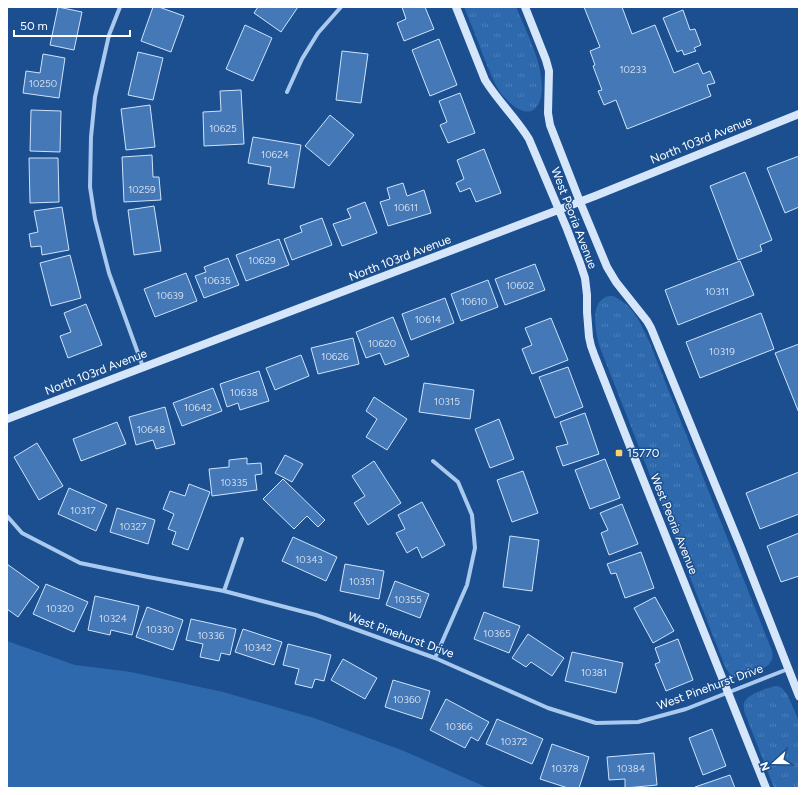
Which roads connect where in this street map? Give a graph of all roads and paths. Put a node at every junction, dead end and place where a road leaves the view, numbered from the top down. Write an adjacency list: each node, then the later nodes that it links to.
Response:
1 (120, 7): 9 (street)
2 (341, 7): 5 (street)
3 (456, 7): 8 (street, West Peoria Avenue)
4 (525, 7): 7 (street, West Peoria Avenue)
5 (287, 92)
6 (799, 114): 7 (street, North 103rd Avenue)
7 (580, 202): 8 (street, North 103rd Avenue); 16 (street, West Peoria Avenue)
8 (559, 209): 9 (street, North 103rd Avenue); 17 (street, West Peoria Avenue)
9 (143, 367): 10 (street, North 103rd Avenue)
10 (7, 419)
11 (433, 461): 15 (street)
12 (7, 516): 14 (street, West Pinehurst Drive)
13 (242, 539): 14 (street)
14 (224, 591): 15 (street, West Pinehurst Drive)
15 (436, 658): 17 (street, West Pinehurst Drive)
16 (789, 669): 17 (street, West Pinehurst Drive); 18 (street, West Peoria Avenue)
17 (728, 693): 19 (street, West Peoria Avenue)
18 (799, 696)
19 (766, 788)

